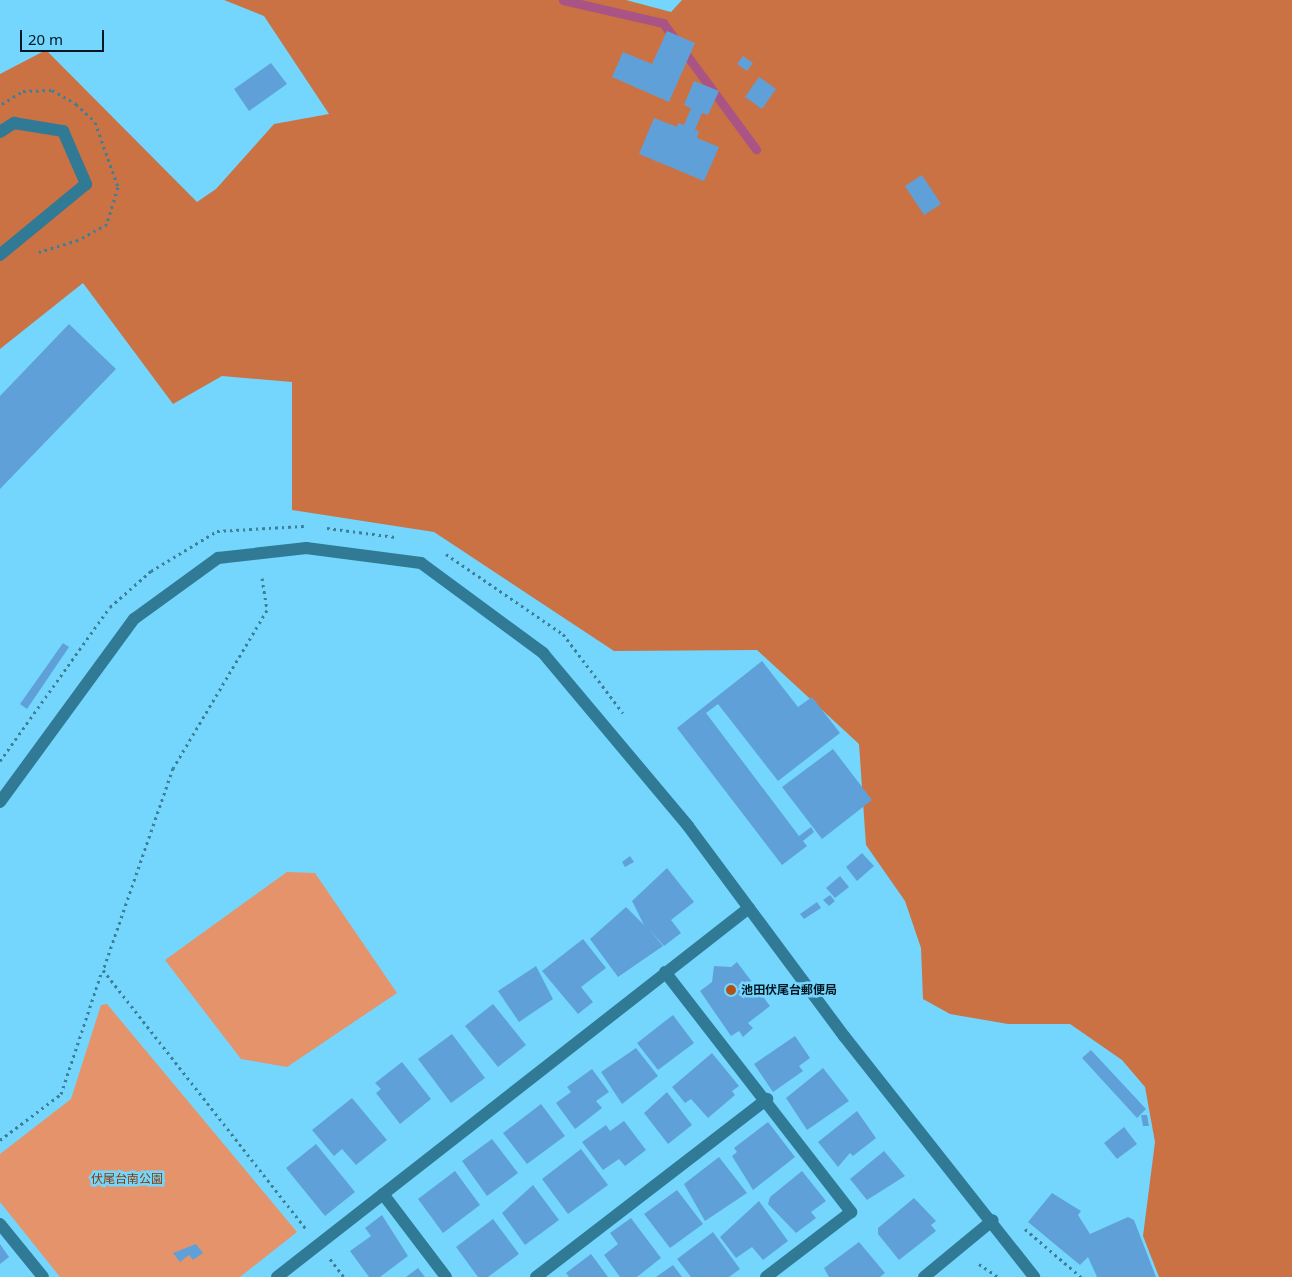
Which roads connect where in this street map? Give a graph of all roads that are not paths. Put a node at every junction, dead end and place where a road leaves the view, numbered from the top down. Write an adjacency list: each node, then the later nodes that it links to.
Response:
1 (0, 132): 2 (street)
2 (0, 255)
3 (0, 802): 4 (street)
4 (749, 908): 5 (street); 8 (street)
5 (665, 972): 6 (street); 7 (street)
6 (767, 1099): 13 (street); 14 (street)
7 (384, 1194): 11 (street); 12 (street)
8 (993, 1220): 15 (street); 16 (street)
9 (0, 1224): 10 (street)
10 (43, 1277)
11 (277, 1277)
12 (446, 1277)
13 (536, 1277)
14 (766, 1277)
15 (924, 1277)
16 (1034, 1277)

